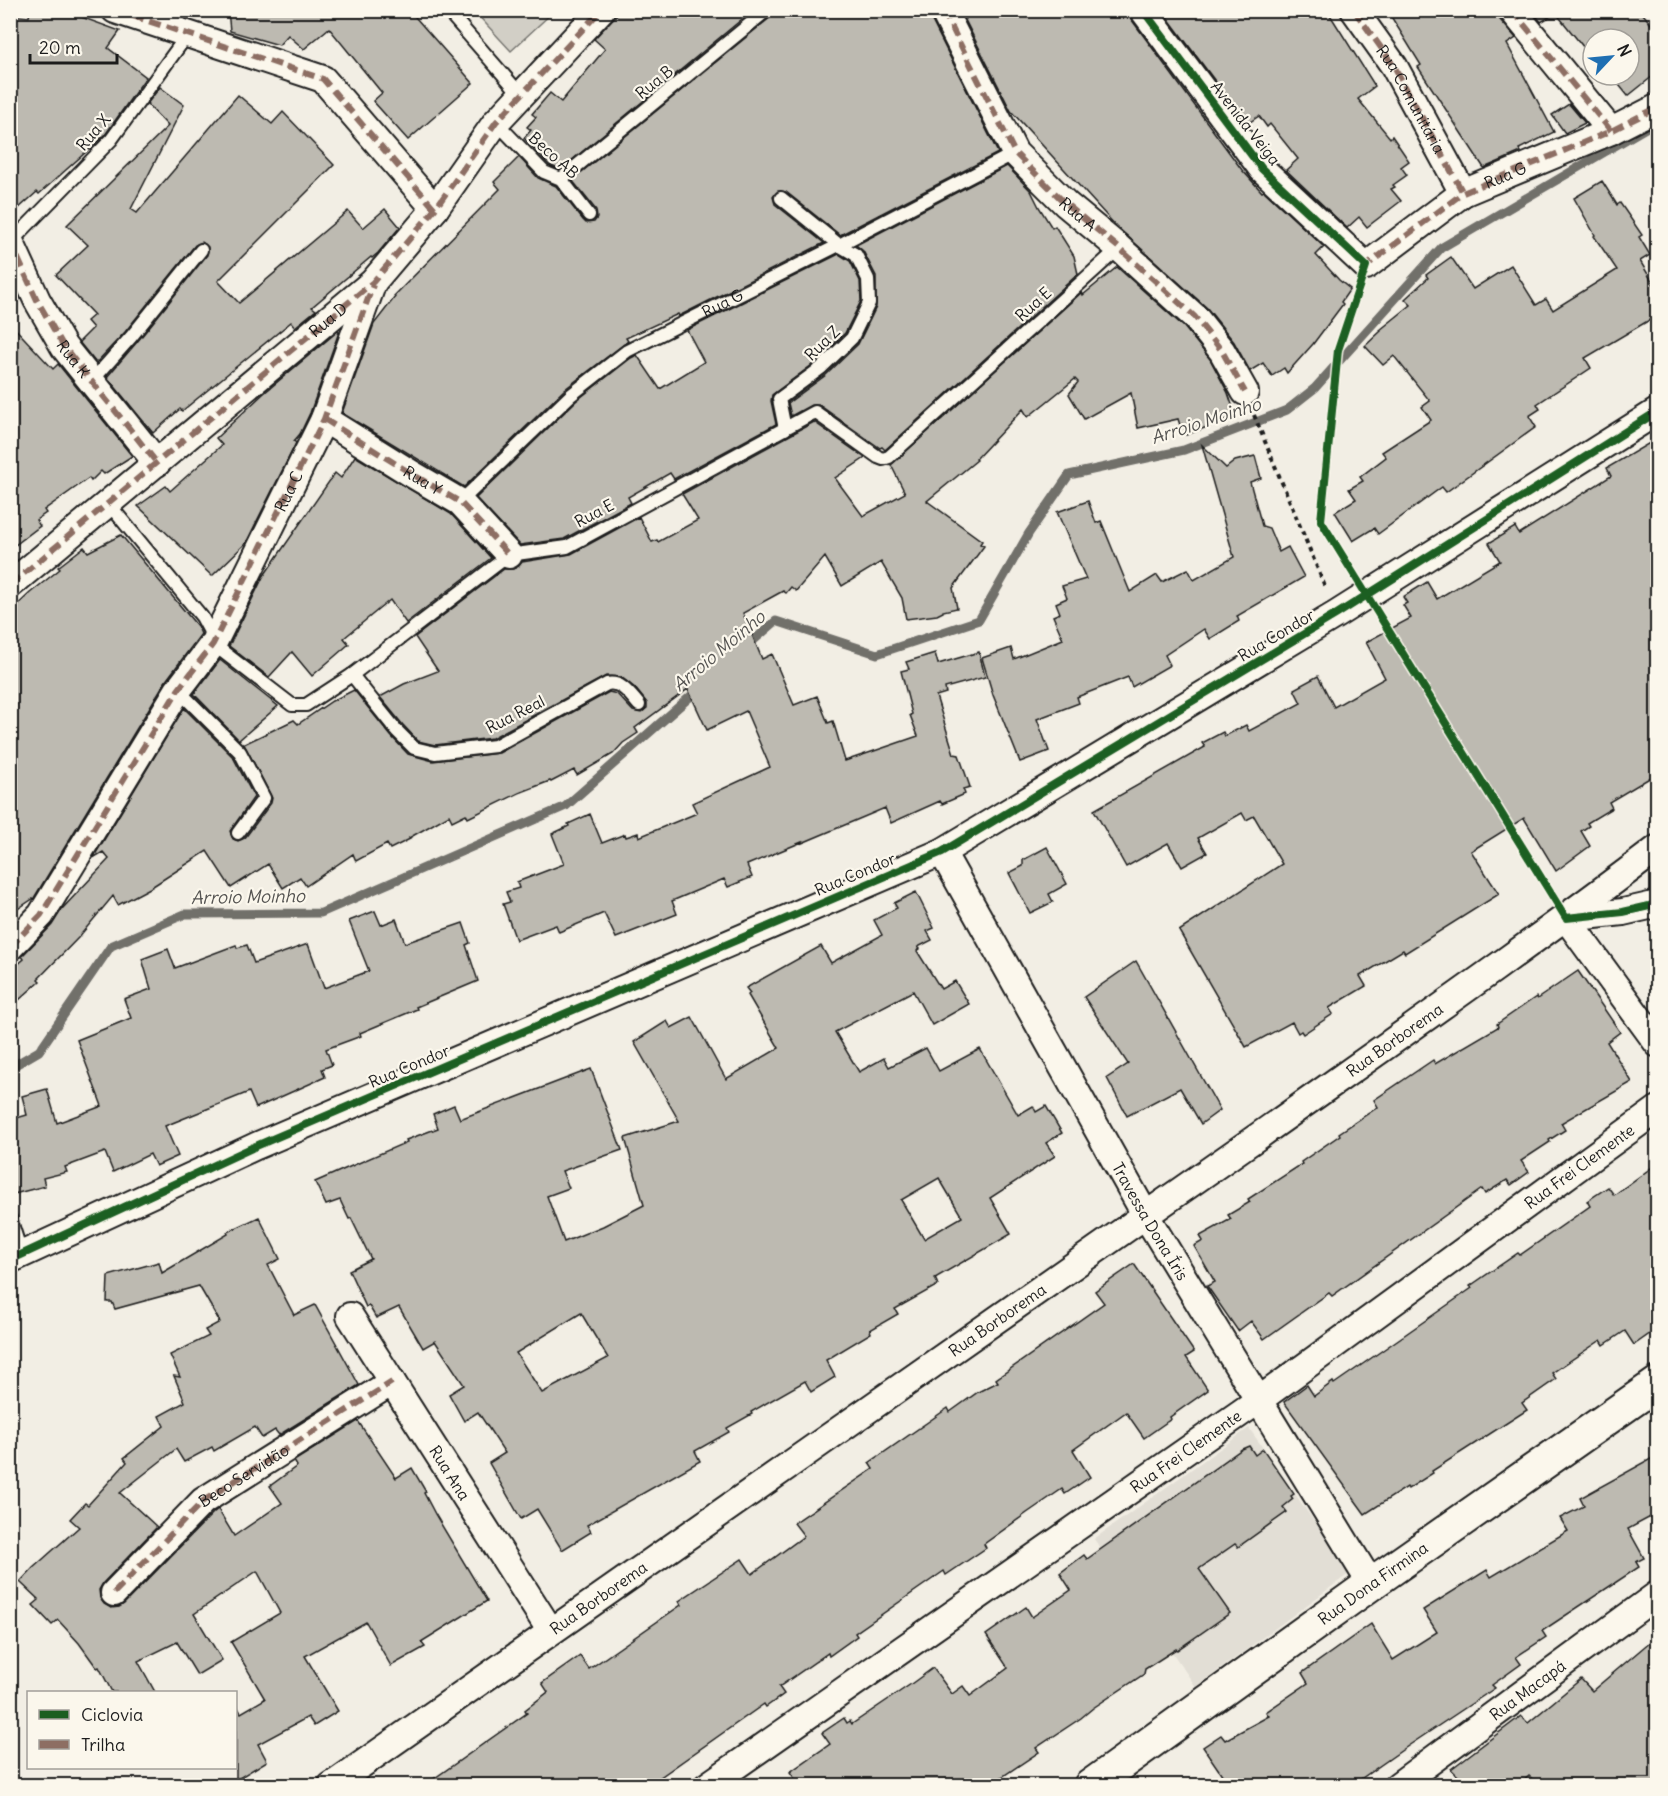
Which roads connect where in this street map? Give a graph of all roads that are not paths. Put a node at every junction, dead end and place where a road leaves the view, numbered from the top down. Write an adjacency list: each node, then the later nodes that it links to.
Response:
1 (116, 10): 9 (street)
2 (447, 10): 10 (lane)
3 (601, 10): 10 (street, Rua D)
4 (767, 10): 15 (lane, Rua B)
5 (943, 10): 14 (street, Rua A)
6 (1143, 10): 24 (street, Avenida Veiga)
7 (1354, 10): 16 (street, Rua Comunitária)
8 (1512, 10): 13 (street)
9 (188, 34): 18 (street); 20 (lane, Rua X)
10 (521, 95): 12 (street, Rua D)
11 (1658, 107): 13 (street, Rua G)
12 (496, 122): 15 (lane, Beco AB); 18 (street, Rua D)
13 (1611, 131): 16 (street, Rua G)
14 (1015, 153): 21 (lane, Rua G); 22 (street, Rua A)
15 (561, 179): 19 (lane, Beco AB)
16 (1463, 193): 24 (street, Rua G)
17 (781, 198): 21 (lane, Rua Z)
18 (435, 209): 25 (street, Rua D)
19 (589, 215)
20 (11, 242): 26 (street, Rua K)
21 (839, 245): 30 (lane, Rua Z); 32 (lane, Rua G)
22 (1119, 248): 27 (street, Rua A); 30 (lane, Rua E)
23 (201, 250): 26 (lane)
24 (1366, 266)
25 (374, 282): 29 (street, Rua C); 31 (street, Rua D)
26 (91, 382): 31 (street, Rua K)
27 (1245, 392)
28 (1658, 411): 42 (street, Rua Condor)
29 (324, 419): 32 (street, Rua Y); 36 (street, Rua C)
30 (785, 429): 34 (lane, Rua E)
31 (157, 463): 33 (street, Rua D)
32 (460, 502): 34 (street, Rua Y)
33 (108, 503): 35 (street, Rua D); 36 (lane, Rua E)
34 (509, 555): 37 (lane, Rua E)
35 (10, 585)
36 (213, 644): 37 (lane, Rua E); 38 (street, Rua C)
37 (352, 675): 39 (lane, Rua Real)
38 (178, 690): 40 (lane); 45 (street, Rua C)
39 (639, 705)
40 (238, 833)
41 (1658, 848): 44 (street, Rua Borborema)
42 (942, 852): 48 (street, Travessa Dona Íris); 50 (street, Rua Condor)
43 (1658, 904): 44 (street)
44 (1566, 918): 46 (street); 48 (street, Rua Borborema)
45 (10, 947)
46 (1658, 1044)
47 (1658, 1109): 54 (street, Rua Frei Clemente)
48 (1146, 1216): 54 (street, Travessa Dona Íris); 58 (street, Rua Borborema)
49 (10, 1218): 50 (lane)
50 (16, 1258)
51 (350, 1316): 52 (street, Rua Ana)
52 (392, 1382): 56 (street, Beco Servidão); 58 (street, Rua Ana)
53 (1658, 1383): 55 (street, Rua Dona Firmina)
54 (1259, 1400): 55 (street, Travessa Dona Íris); 60 (street, Rua Frei Clemente)
55 (1371, 1584): 61 (street, Rua Dona Firmina)
56 (114, 1593)
57 (1658, 1594): 62 (street, Rua Macapá)
58 (550, 1630): 59 (street, Rua Borborema)
59 (331, 1785)
60 (707, 1785)
61 (1090, 1785)
62 (1397, 1785)

